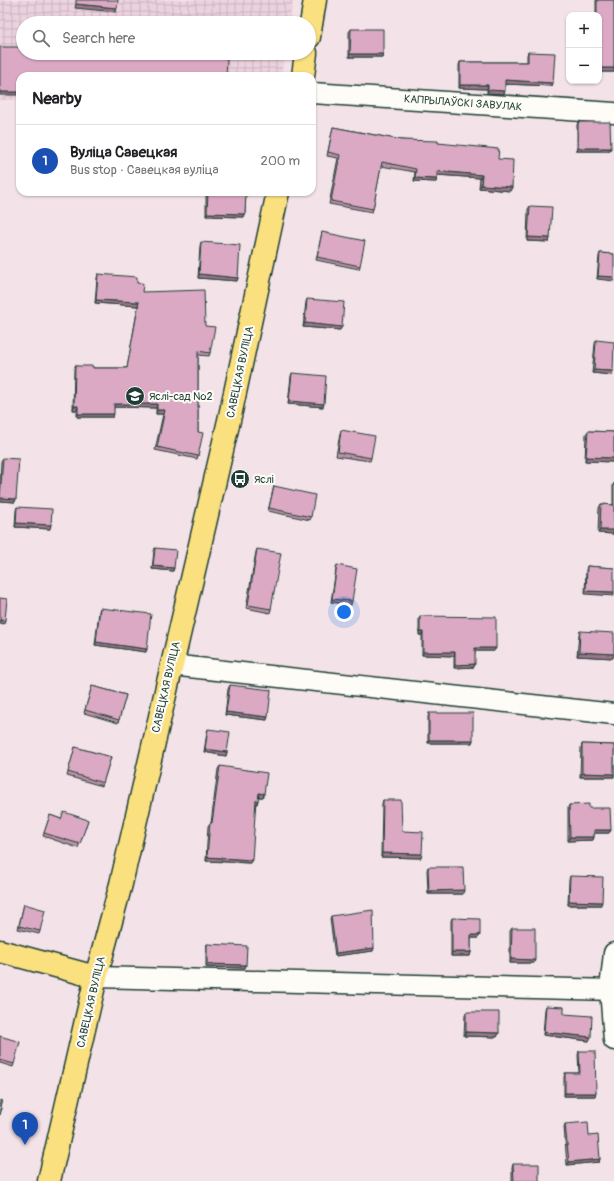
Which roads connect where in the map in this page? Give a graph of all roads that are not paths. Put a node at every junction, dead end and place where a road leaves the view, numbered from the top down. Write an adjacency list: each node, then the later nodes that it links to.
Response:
1 (315, 0): 2 (main road)
2 (312, 16)
3 (305, 60): 4 (main road)
4 (304, 72)
5 (316, 92): 6 (street, КАПРЫЛАЎСКІ ЗАВУЛАК)
6 (614, 113)
7 (277, 196): 8 (main road, САВЕЦКАЯ ВУЛІЦА)
8 (171, 666): 9 (street); 12 (main road, САВЕЦКАЯ ВУЛІЦА)
9 (614, 714)
10 (0, 952): 12 (main road)
11 (614, 953): 13 (street)
12 (96, 977): 13 (street); 15 (main road, САВЕЦКАЯ ВУЛІЦА)
13 (612, 990): 14 (street)
14 (614, 1040)
15 (49, 1181)

